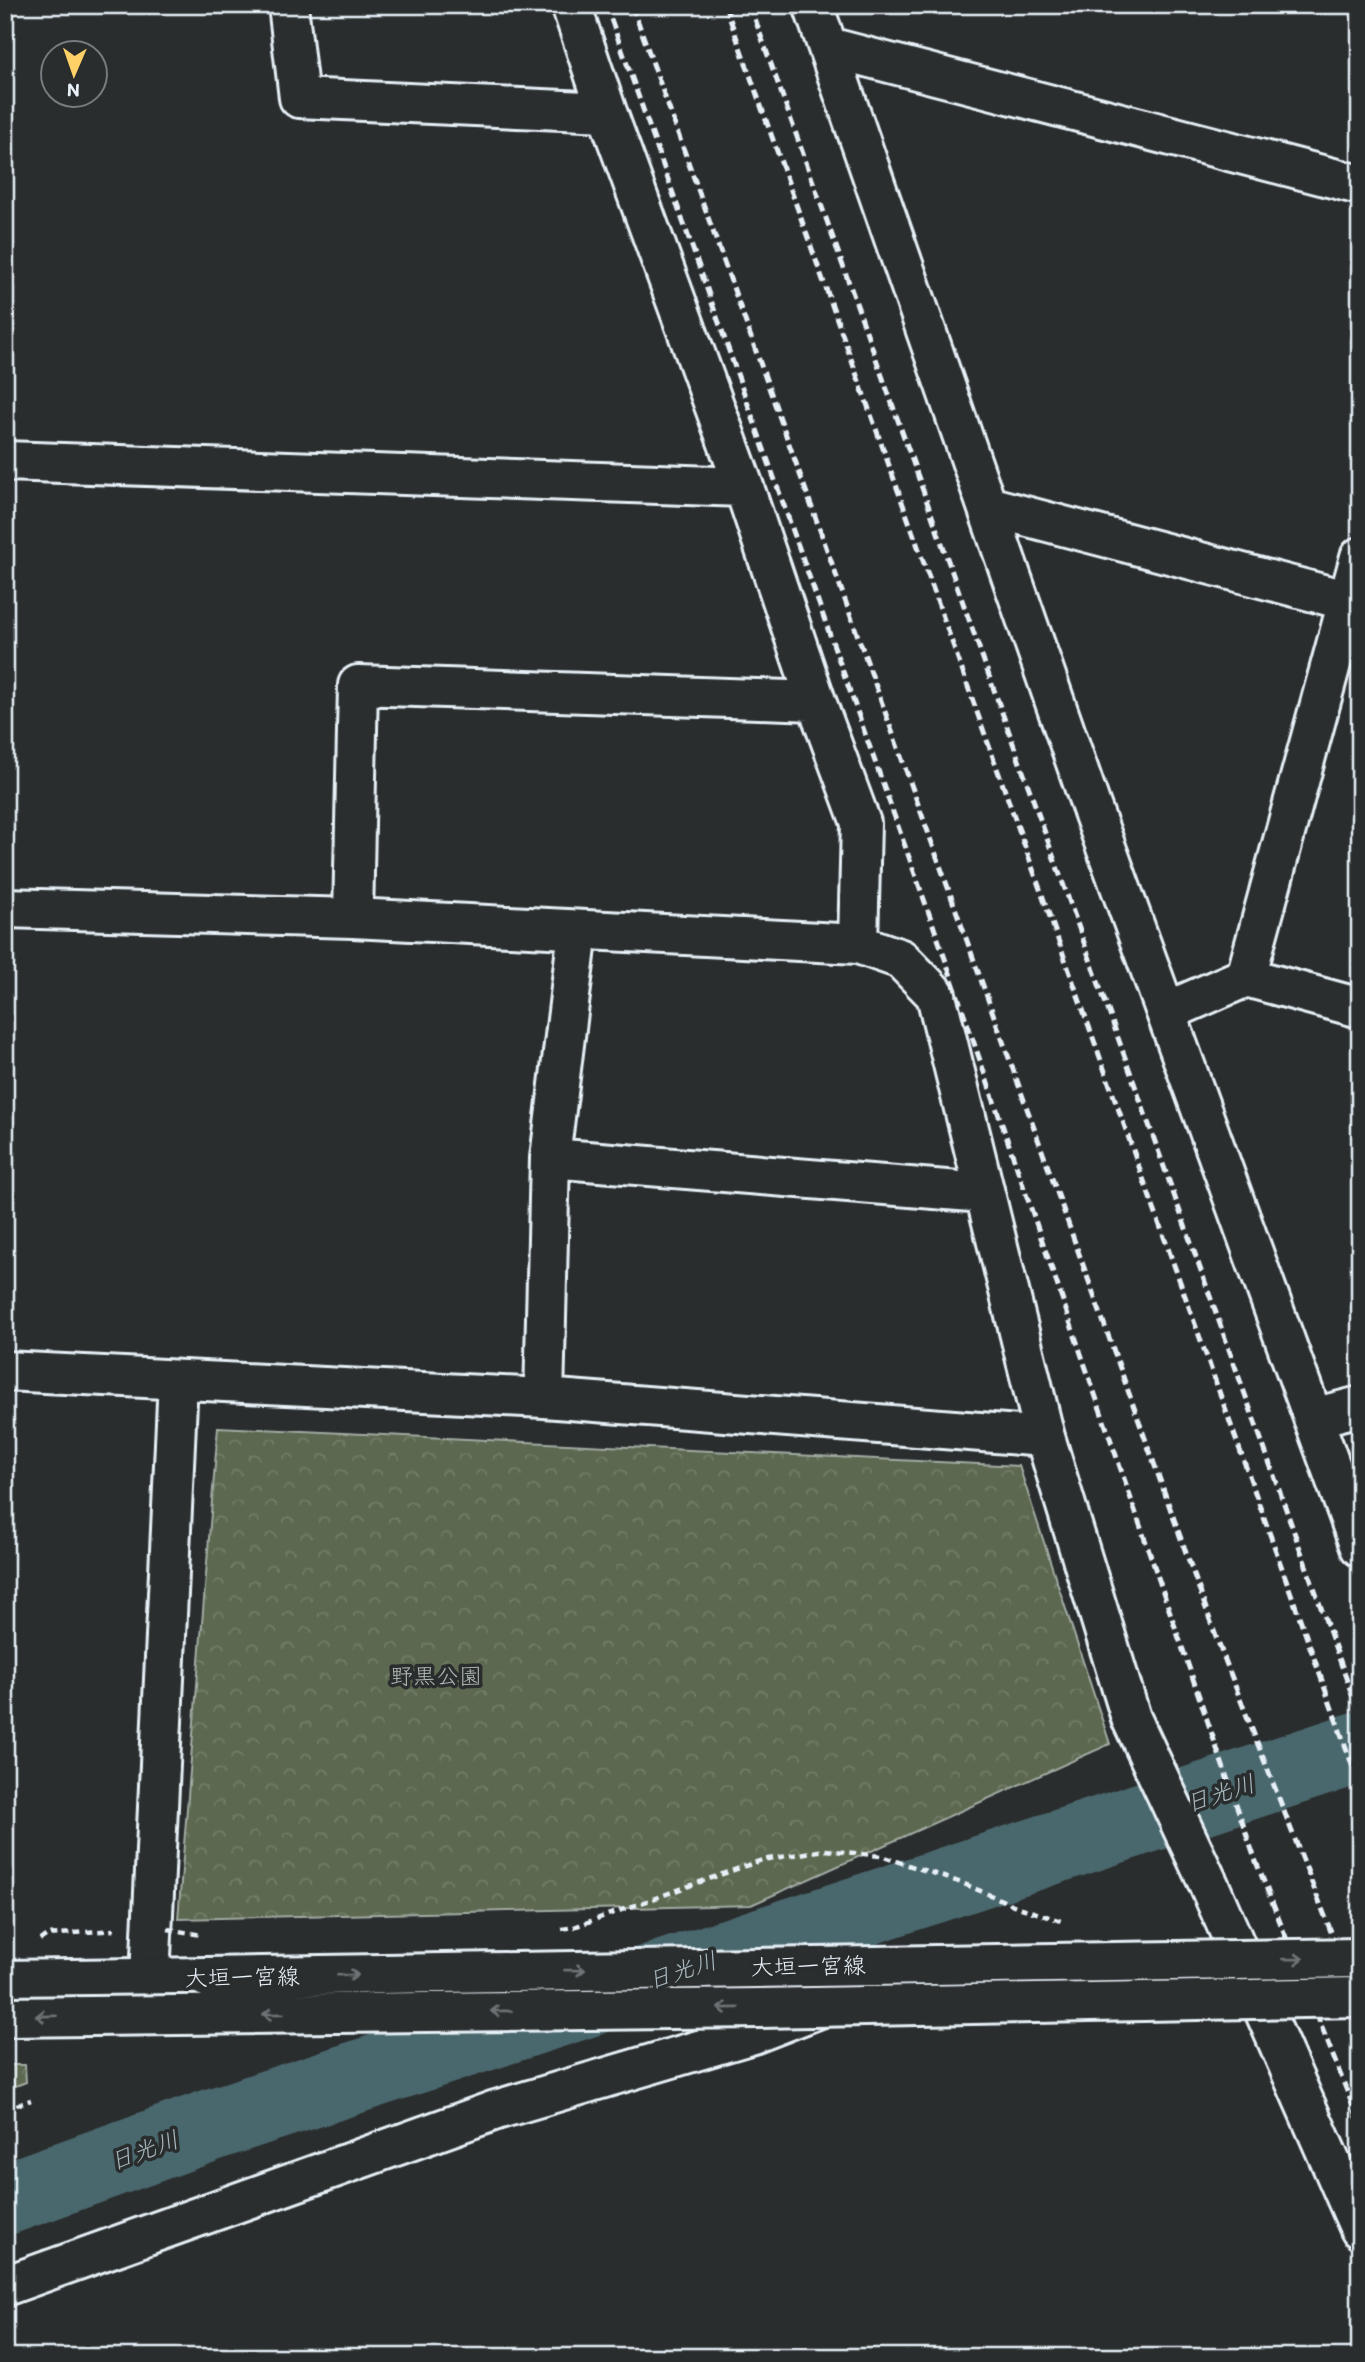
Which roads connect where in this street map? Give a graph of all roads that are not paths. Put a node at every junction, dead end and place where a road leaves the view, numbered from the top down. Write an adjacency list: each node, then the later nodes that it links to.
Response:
1 (288, 5): 5 (street)
2 (571, 5): 5 (street)
3 (813, 5): 4 (street)
4 (828, 47): 6 (street); 9 (street)
5 (607, 112): 8 (street)
6 (1360, 185)
7 (5, 461): 8 (street)
8 (744, 487): 12 (street)
9 (987, 506): 11 (street); 19 (street)
10 (1360, 557): 11 (street)
11 (1354, 603): 17 (street)
12 (816, 701): 14 (street); 16 (street)
13 (5, 908): 14 (street)
14 (353, 918): 15 (street)
15 (578, 931): 16 (street); 20 (street)
16 (858, 944): 21 (street)
17 (1246, 977): 18 (street); 19 (street)
18 (1360, 1008)
19 (1166, 1012): 26 (street)
20 (550, 1158): 21 (street); 24 (street)
21 (984, 1194): 27 (street)
22 (5, 1371): 23 (street)
23 (178, 1380): 24 (street); 31 (street)
24 (544, 1398): 27 (street)
25 (1360, 1406): 26 (street)
26 (1313, 1418): 28 (street)
27 (1045, 1437): 30 (street)
28 (1360, 1547)
29 (1360, 1958): 31 (street, 大垣一宮線, one-way to 29, bridge)
30 (1249, 1976): 35 (street); 36 (street)
31 (150, 1978): 32 (street, 大垣一宮線)
32 (5, 1980)
33 (1360, 1997): 34 (street, 大垣一宮線, one-way to 34, bridge)
34 (5, 2017)
35 (1360, 2229)
36 (5, 2286)

